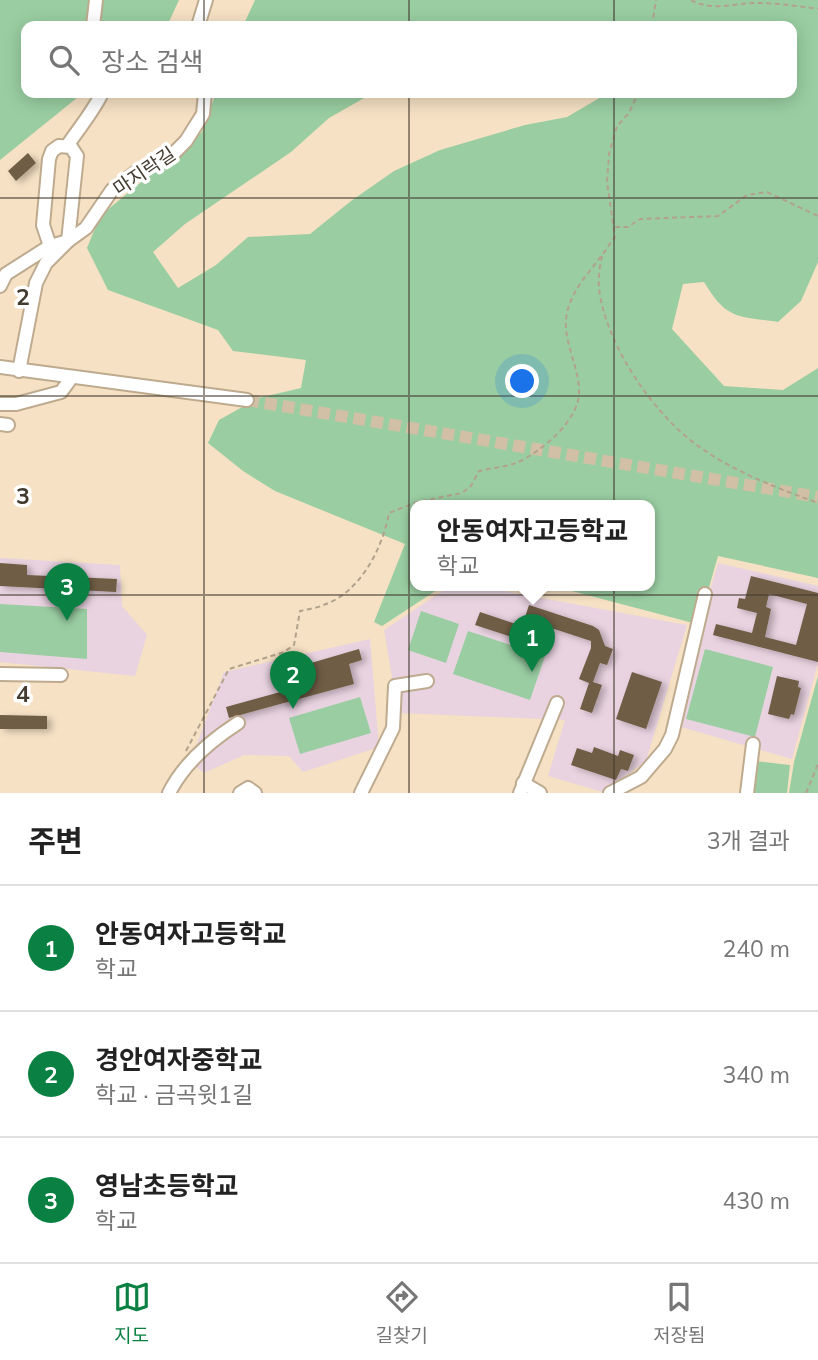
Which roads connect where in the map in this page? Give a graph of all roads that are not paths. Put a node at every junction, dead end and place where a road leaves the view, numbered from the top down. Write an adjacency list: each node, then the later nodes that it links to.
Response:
1 (96, 0): 3 (street)
2 (206, 0): 4 (street)
3 (94, 21)
4 (200, 21)
5 (100, 98): 7 (street)
6 (205, 98): 8 (street, 마지락길)
7 (67, 146): 8 (street); 9 (street)
8 (68, 241): 9 (street, 마지락길); 12 (street)
9 (50, 246): 10 (street, 마지락길)
10 (0, 286)
11 (0, 367): 12 (street)
12 (19, 370): 13 (street)
13 (72, 377): 14 (street); 15 (street)
14 (247, 400)
15 (0, 404)
16 (705, 594): 29 (street)
17 (0, 674): 18 (street)
18 (61, 675)
19 (427, 681): 27 (street)
20 (556, 703): 23 (street)
21 (238, 723): 24 (street)
22 (753, 744): 30 (street)
23 (522, 788): 28 (street)
24 (169, 793)
25 (240, 793): 26 (street)
26 (254, 793)
27 (361, 793)
28 (540, 793)
29 (610, 793)
30 (747, 793)

